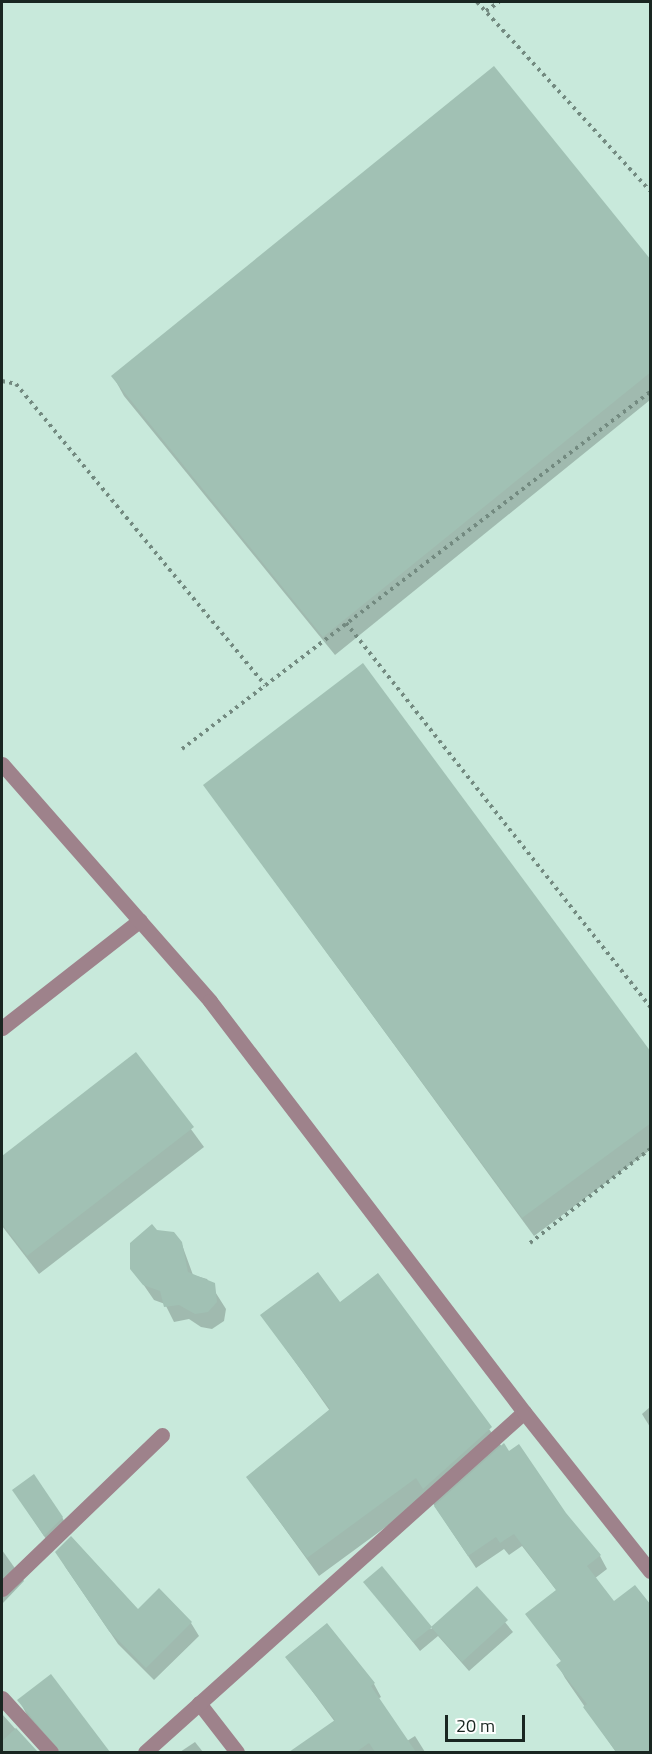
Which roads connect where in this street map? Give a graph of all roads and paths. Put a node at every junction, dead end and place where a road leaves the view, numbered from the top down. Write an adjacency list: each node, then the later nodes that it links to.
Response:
1 (477, 2): 3 (path)
2 (499, 2): 3 (path)
3 (486, 11): 4 (path)
4 (651, 190)
5 (2, 381): 8 (path)
6 (651, 392): 7 (path)
7 (346, 623): 8 (path); 12 (path)
8 (265, 685): 9 (path)
9 (182, 749)
10 (2, 764): 11 (street)
11 (140, 920): 13 (street); 16 (street)
12 (651, 1007)
13 (2, 1028)
14 (651, 1149): 15 (path)
15 (530, 1243)
16 (524, 1412): 18 (street); 21 (street)
17 (162, 1435): 19 (street)
18 (651, 1571)
19 (2, 1589)
20 (2, 1698): 22 (street)
21 (199, 1703): 23 (street); 24 (street)
22 (51, 1752)
23 (146, 1752)
24 (237, 1752)

